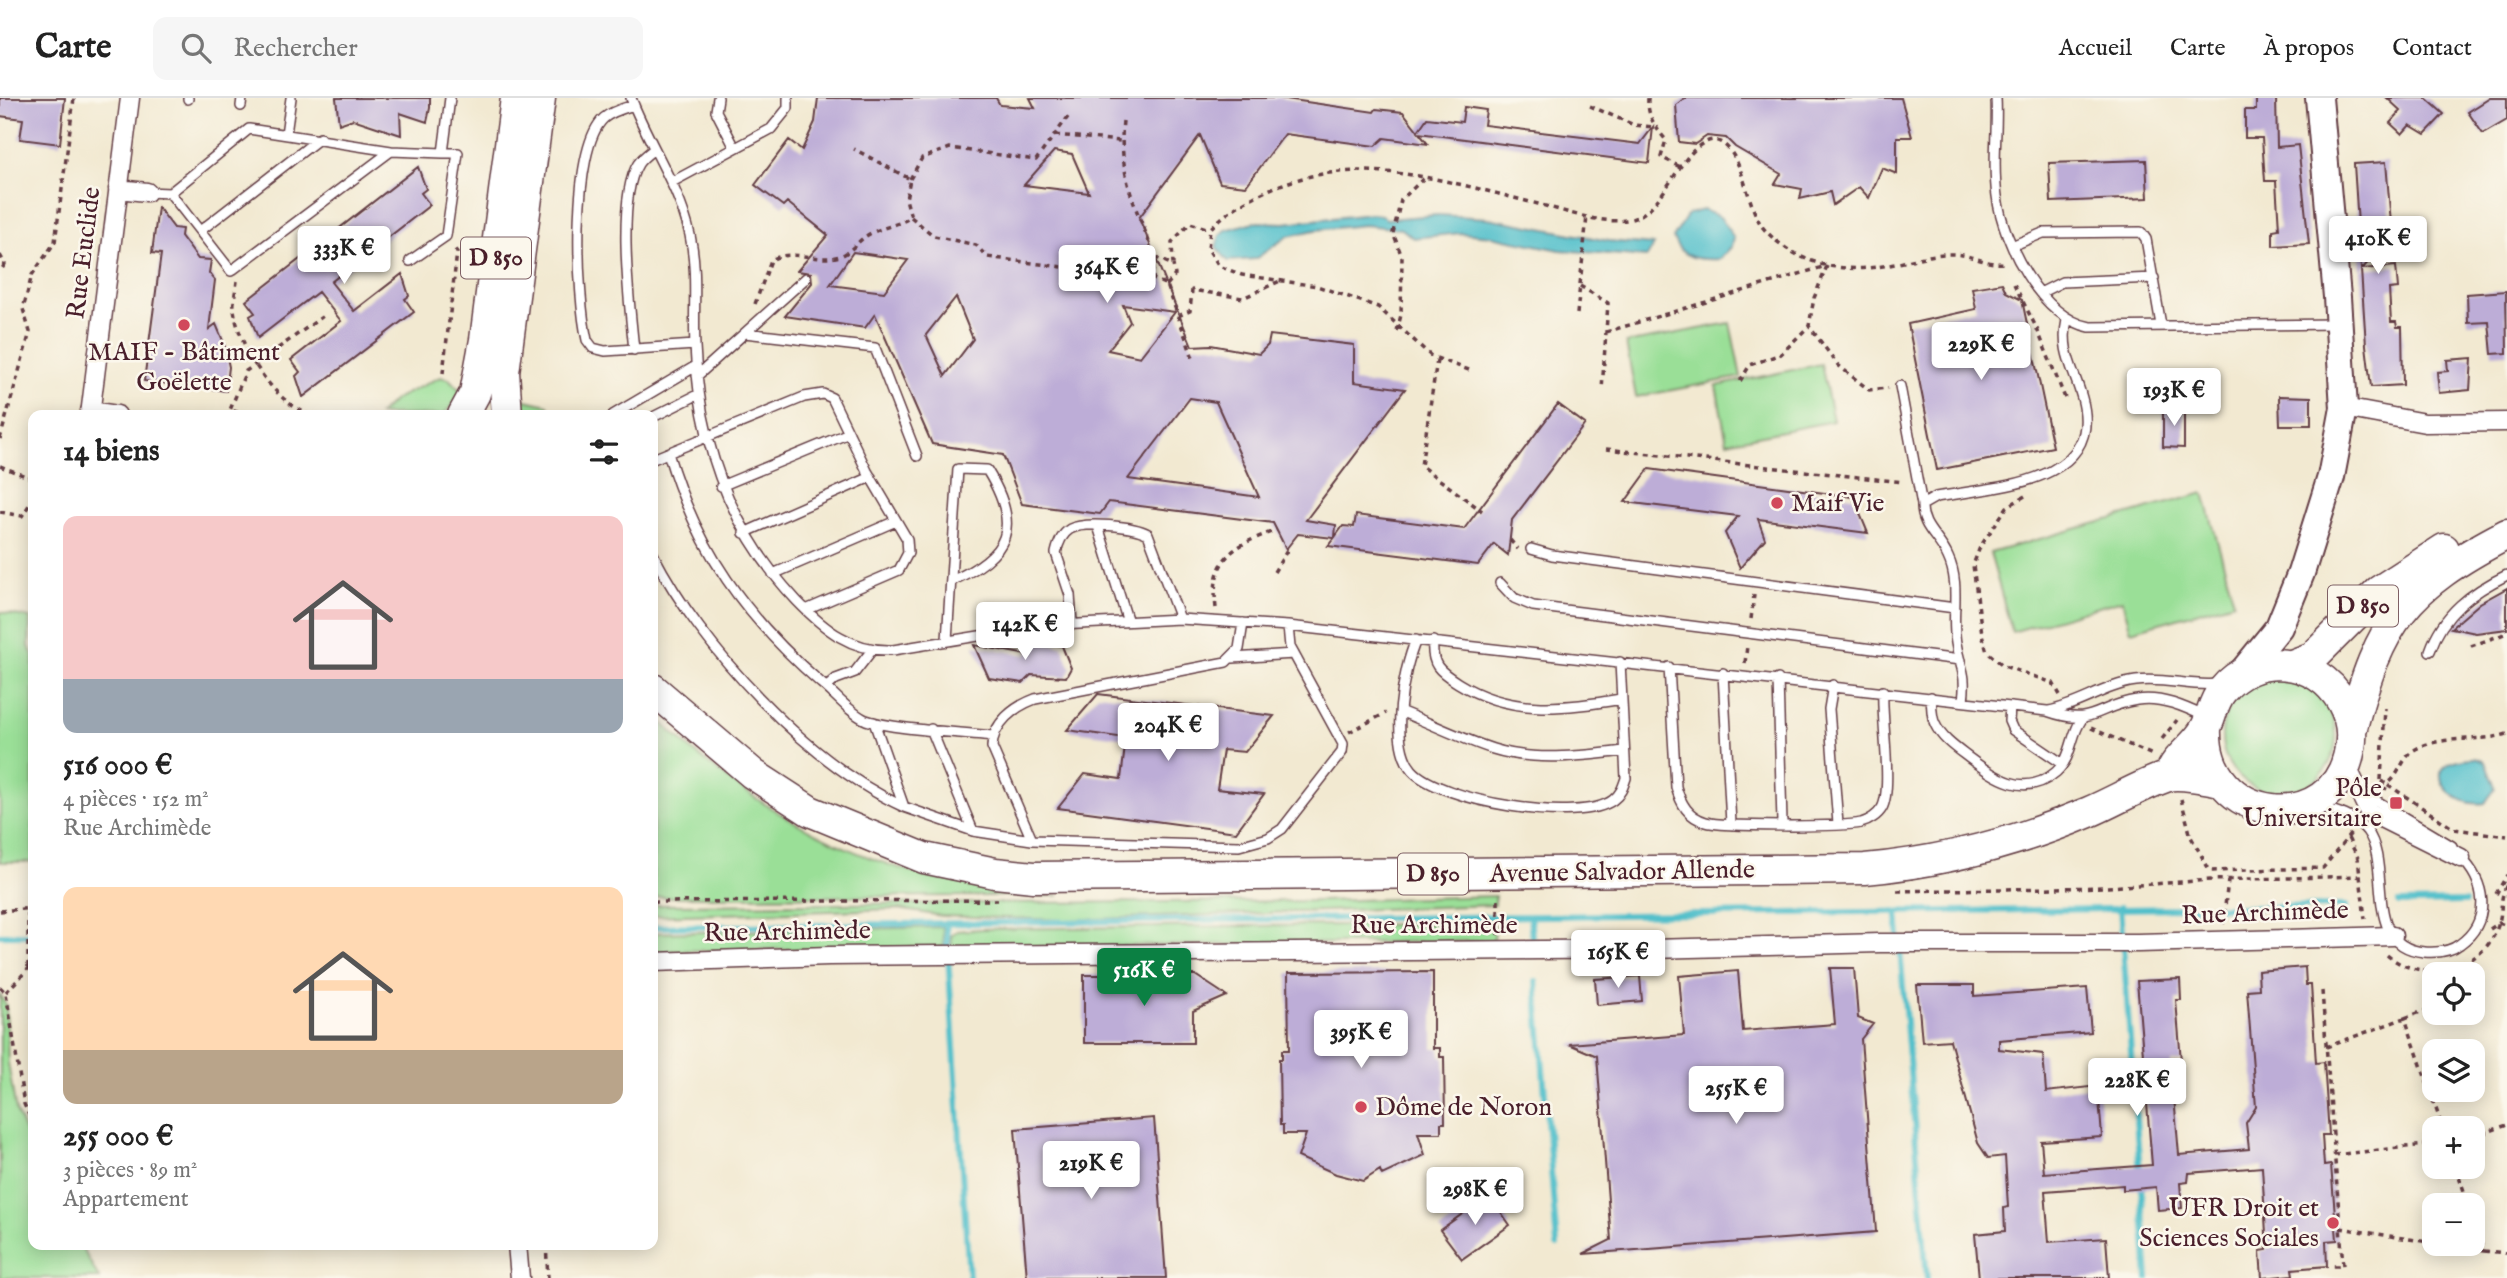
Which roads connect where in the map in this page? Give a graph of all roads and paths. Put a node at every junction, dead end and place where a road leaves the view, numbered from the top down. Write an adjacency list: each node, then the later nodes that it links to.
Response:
1 (74, 98): 90 (path)
2 (130, 98): 30 (street, Rue Euclide)
3 (291, 98): 17 (lane)
4 (450, 98): 25 (lane)
5 (516, 98): 83 (main road, D 850)
6 (541, 98): 84 (main road, D 850)
7 (718, 98): 21 (lane)
8 (788, 98): 21 (lane)
9 (1648, 98): 16 (path)
10 (1996, 98): 38 (lane)
11 (2319, 98): 60 (street)
12 (633, 101): 22 (lane); 67 (lane)
13 (1590, 106): 16 (path)
14 (1068, 117): 18 (path)
15 (1123, 121): 20 (path)
16 (1654, 127): 26 (path)
17 (286, 134): 19 (lane); 32 (lane)
18 (1055, 135): 20 (path); 28 (path)
19 (320, 138): 24 (lane); 36 (lane)
20 (1121, 141): 40 (path)
21 (735, 148): 29 (lane)
22 (654, 149): 29 (lane); 67 (lane)
23 (854, 149): 28 (path)
24 (391, 151): 25 (lane); 44 (lane)
25 (443, 153): 37 (lane)
26 (1682, 168): 33 (path); 46 (path)
27 (1425, 177): 33 (path); 35 (path); 59 (path)
28 (910, 179): 34 (path)
29 (672, 182): 66 (lane)
30 (118, 189): 31 (street); 80 (street, Rue Euclide)
31 (147, 192): 32 (lane)
32 (170, 193): 36 (lane)
33 (1587, 216): 53 (path)
34 (911, 217): 50 (path); 65 (path)
35 (1210, 229): 45 (path); 51 (path)
36 (200, 231): 44 (lane)
37 (446, 236): 42 (lane); 73 (path)
38 (2014, 245): 41 (lane); 49 (lane)
39 (0, 255): 47 (path)
40 (1155, 257): 45 (path); 50 (path)
41 (2019, 257): 43 (path); 54 (lane)
42 (410, 261)
43 (2003, 263): 46 (path); 78 (path)
44 (239, 265): 70 (path)
45 (1173, 265): 52 (path)
46 (1828, 266): 62 (path); 64 (path)
47 (0, 272)
48 (806, 278): 65 (lane)
49 (2154, 278): 54 (lane); 61 (lane)
50 (1153, 279): 52 (path)
51 (1281, 281): 57 (path); 59 (path)
52 (1167, 285): 57 (path)
53 (1580, 286): 56 (path); 64 (path)
54 (2040, 293): 58 (lane)
55 (326, 314): 70 (path)
56 (1577, 314)
57 (1178, 316): 69 (path)
58 (2067, 320): 61 (lane); 98 (lane)
59 (1397, 323): 63 (path); 68 (path)
60 (2339, 324): 61 (lane); 79 (street)
61 (2161, 325)
62 (1809, 326): 74 (path); 75 (path)
63 (1397, 331)
64 (1606, 332): 76 (path)
65 (746, 333): 72 (lane); 93 (lane)
66 (695, 345): 67 (lane); 72 (lane)
67 (634, 351)
68 (1437, 359): 71 (path); 103 (path)
69 (1194, 361)
70 (254, 366): 81 (path); 82 (path)
71 (1469, 370)
72 (697, 371): 77 (lane); 85 (lane)
73 (443, 373)
74 (1740, 381)
75 (1900, 386): 99 (lane)
76 (1602, 390)
77 (699, 394): 86 (lane); 89 (lane)
78 (2070, 408)
79 (2344, 408): 87 (street); 129 (street)
80 (90, 410)
81 (230, 410)
82 (296, 410)
83 (466, 410)
84 (507, 410)
85 (623, 410)
86 (658, 414)
87 (2507, 422)
88 (849, 433): 89 (lane); 97 (lane); 100 (lane)
89 (706, 437): 92 (lane); 100 (lane)
90 (0, 439)
91 (1606, 449): 99 (path)
92 (668, 453): 94 (lane); 150 (lane)
93 (917, 456)
94 (658, 457)
95 (0, 466): 96 (path)
96 (28, 477)
97 (871, 477): 106 (lane); 109 (lane)
98 (2030, 480): 101 (lane); 157 (path)
99 (1918, 484): 101 (lane)
100 (721, 486): 109 (lane)
101 (1922, 505): 120 (lane)
102 (28, 507): 104 (path)
103 (1482, 511)
104 (0, 512)
105 (2507, 519): 142 (main road, D 850)
106 (896, 521): 115 (lane); 121 (lane)
107 (1098, 526): 122 (lane); 123 (lane); 126 (lane)
108 (1277, 530): 125 (path)
109 (744, 533): 115 (lane)
110 (2507, 534): 164 (main road, D 850)
111 (1288, 548): 114 (path)
112 (1531, 549): 120 (lane)
113 (658, 563): 176 (lane)
114 (1273, 572)
115 (773, 574): 121 (lane)
116 (2507, 575): 137 (lane)
117 (951, 581): 117 (lane); 131 (lane)
118 (1500, 583): 140 (lane)
119 (1755, 593): 124 (path)
120 (1955, 608): 140 (lane)
121 (806, 610): 136 (lane)
122 (1180, 618): 123 (lane); 125 (lane)
123 (1127, 619): 126 (lane)
124 (1751, 619)
125 (1217, 621): 127 (lane)
126 (1072, 623): 131 (lane)
127 (1243, 623): 128 (lane); 139 (lane)
128 (1288, 626): 132 (lane); 138 (lane)
129 (2279, 627): 142 (street); 147 (street)
130 (2507, 633): 135 (path)
131 (947, 640): 136 (lane)
132 (1416, 640): 133 (lane); 158 (lane)
133 (1433, 641): 141 (lane); 154 (lane)
134 (1747, 644): 146 (path)
135 (2471, 646)
136 (872, 650): 150 (lane)
137 (2430, 651)
138 (1294, 654): 139 (lane); 167 (lane)
139 (1233, 658): 166 (lane)
140 (1960, 660): 155 (lane)
141 (1620, 662): 143 (lane); 154 (lane)
142 (2287, 664): 147 (main road); 164 (main road)
143 (1669, 667): 145 (lane); 179 (lane)
144 (658, 673): 168 (main road, Avenue Salvador Allende / D 850)
145 (1723, 673): 146 (lane); 179 (lane)
146 (1743, 675): 148 (lane)
147 (2235, 678): 157 (lane); 162 (main road)
148 (1778, 679): 149 (lane); 178 (lane)
149 (1833, 685): 151 (lane); 180 (lane)
150 (827, 687): 161 (lane)
151 (1883, 691): 153 (lane); 180 (lane)
152 (658, 693): 168 (main road, Avenue Salvador Allende / D 850)
153 (1931, 697): 155 (lane); 170 (lane)
154 (1621, 699): 169 (lane)
155 (1963, 701): 156 (lane)
156 (2010, 706): 159 (lane); 170 (lane)
157 (2070, 706): 159 (lane)
158 (1402, 708): 167 (path); 169 (lane); 169 (lane)
159 (2047, 711): 160 (lane)
160 (2082, 719): 162 (lane); 170 (lane); 171 (path)
161 (874, 722): 163 (lane); 176 (lane)
162 (2207, 722): 171 (main road, Avenue Salvador Allende / D 850); 172 (main road)
163 (930, 729): 166 (lane); 181 (lane)
164 (2351, 732): 174 (main road)
165 (2507, 734): 182 (path)
166 (993, 736): 185 (lane)
167 (1341, 736): 185 (lane)
168 (715, 741): 171 (main road, Avenue Salvador Allende / D 850)
169 (1624, 751)
170 (2063, 764)
171 (2170, 775): 172 (main road, Avenue Salvador Allende / D 850); 188 (path)
172 (2220, 781): 175 (main road)
173 (2381, 781): 174 (path)
174 (2357, 783): 175 (main road); 187 (street)
175 (2308, 804): 177 (lane)
176 (904, 807): 181 (lane)
177 (2352, 819): 184 (path); 200 (lane)
178 (1782, 823): 179 (lane); 180 (lane)
179 (1731, 824)
180 (1838, 824)
181 (973, 831): 185 (lane)
182 (2507, 836)
183 (2348, 838): 188 (path)
184 (2355, 838)
185 (1032, 840)
186 (2364, 853): 190 (path)
187 (2461, 858): 200 (lane)
188 (2210, 871): 191 (path)
189 (2507, 875): 196 (path)
190 (2367, 876): 199 (path); 200 (path)
191 (2211, 880)
192 (2507, 885): 198 (path)
193 (1498, 892): 202 (path)
194 (28, 908): 195 (path)
195 (0, 911)
196 (2494, 911)
197 (2491, 920): 201 (path)
198 (2499, 923)
199 (2223, 926)
200 (2385, 936): 202 (street, Rue Archimède); 204 (path)
201 (2480, 943)
202 (1498, 951): 206 (street, Rue Archimède)
203 (2472, 951): 205 (path)
204 (2398, 955)
205 (2409, 960)
206 (658, 962)
207 (28, 967): 210 (path)
208 (0, 987): 210 (path)
209 (2322, 991): 213 (path)
210 (6, 992): 214 (path)
211 (2422, 1012): 212 (path)
212 (2405, 1018): 213 (path); 215 (path)
213 (2326, 1046): 219 (path)
214 (28, 1113)
215 (2439, 1116)
216 (2507, 1125): 217 (path)
217 (2485, 1133)
218 (2422, 1145): 219 (path)
219 (2334, 1155): 220 (path)
220 (2340, 1228): 221 (path); 226 (path)
221 (2422, 1241)
222 (518, 1250): 227 (street)
223 (546, 1250): 228 (path)
224 (2485, 1251): 225 (path)
225 (2507, 1252)
226 (2333, 1266)
227 (520, 1278)
228 (548, 1278)

